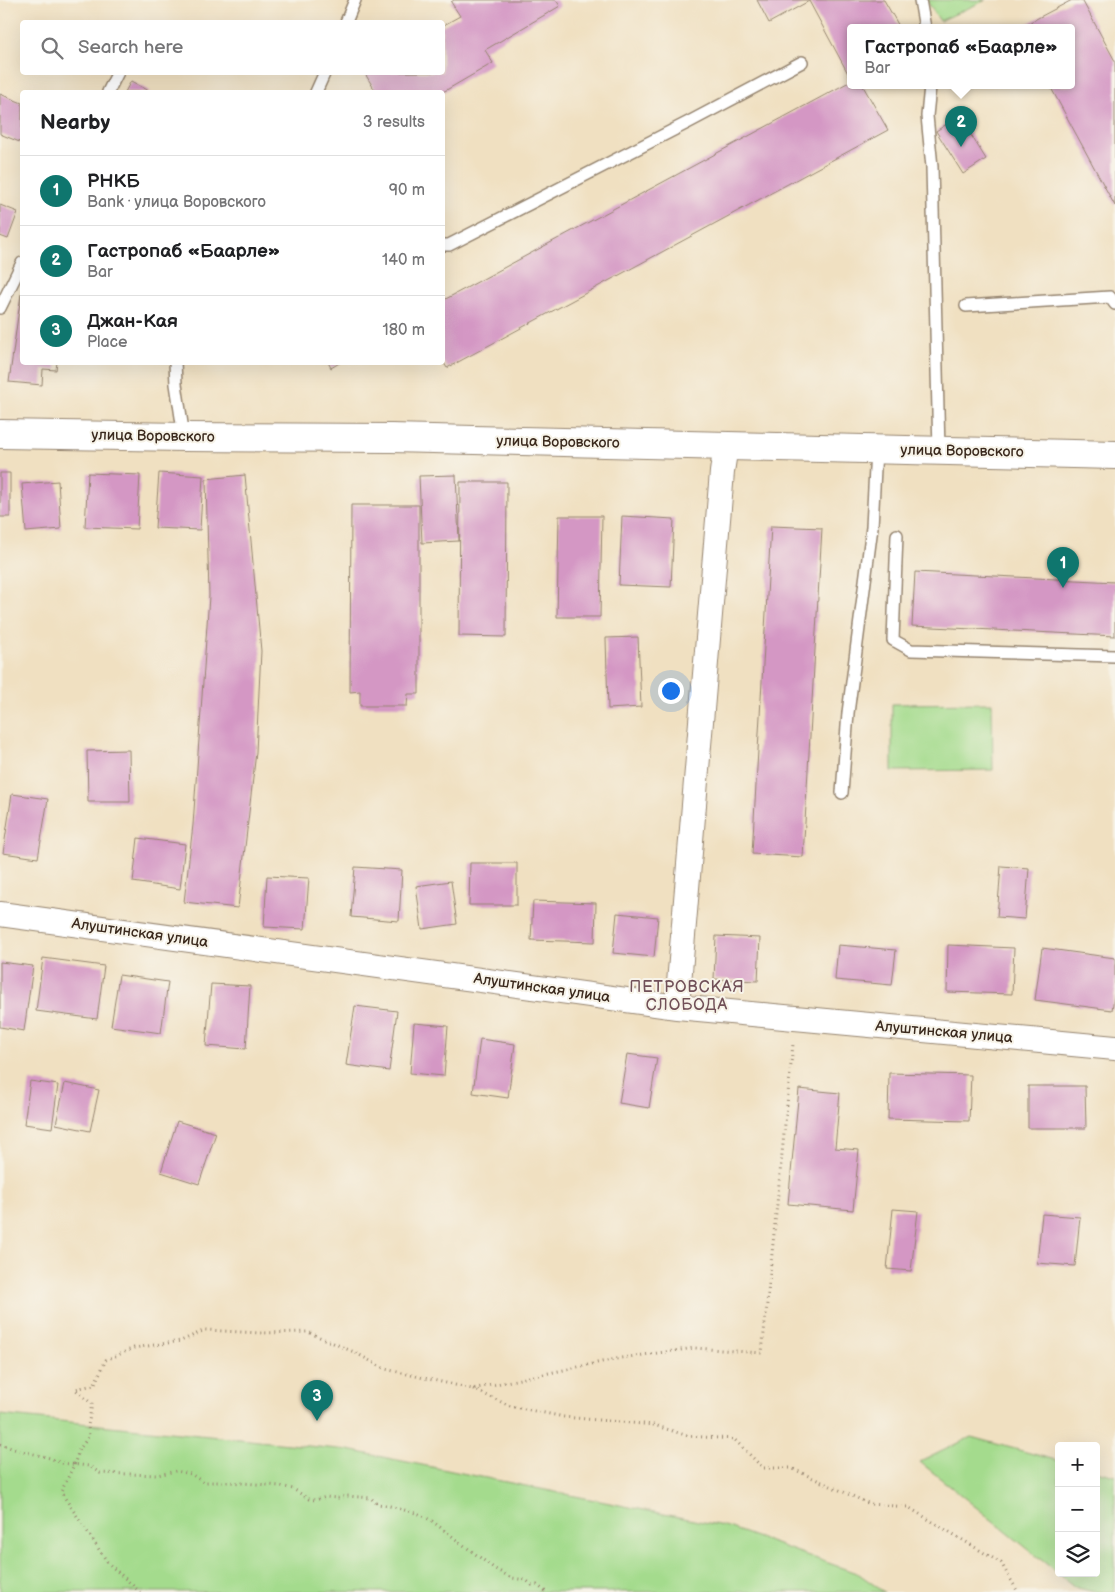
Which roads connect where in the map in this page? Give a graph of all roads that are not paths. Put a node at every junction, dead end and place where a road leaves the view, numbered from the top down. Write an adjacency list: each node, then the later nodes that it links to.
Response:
1 (355, 0): 3 (lane)
2 (920, 0): 4 (lane)
3 (347, 20)
4 (924, 24)
5 (802, 62): 11 (lane)
6 (116, 75): 9 (lane)
7 (323, 75): 10 (lane)
8 (930, 89): 21 (lane)
9 (109, 90)
10 (317, 90)
11 (445, 245)
12 (20, 267): 15 (lane)
13 (1115, 304): 14 (lane)
14 (966, 306)
15 (0, 308)
16 (174, 365): 18 (lane)
17 (0, 434): 18 (main road, улица Воровского)
18 (184, 437): 19 (main road, улица Воровского)
19 (726, 446): 20 (main road, улица Воровского); 27 (street)
20 (876, 449): 21 (main road, улица Воровского); 25 (lane)
21 (939, 451): 22 (main road, улица Воровского)
22 (1115, 455)
23 (896, 535): 24 (lane)
24 (1115, 656)
25 (842, 793)
26 (0, 914): 27 (street, Алуштинская улица)
27 (677, 1007): 28 (street, Алуштинская улица)
28 (1115, 1048)

